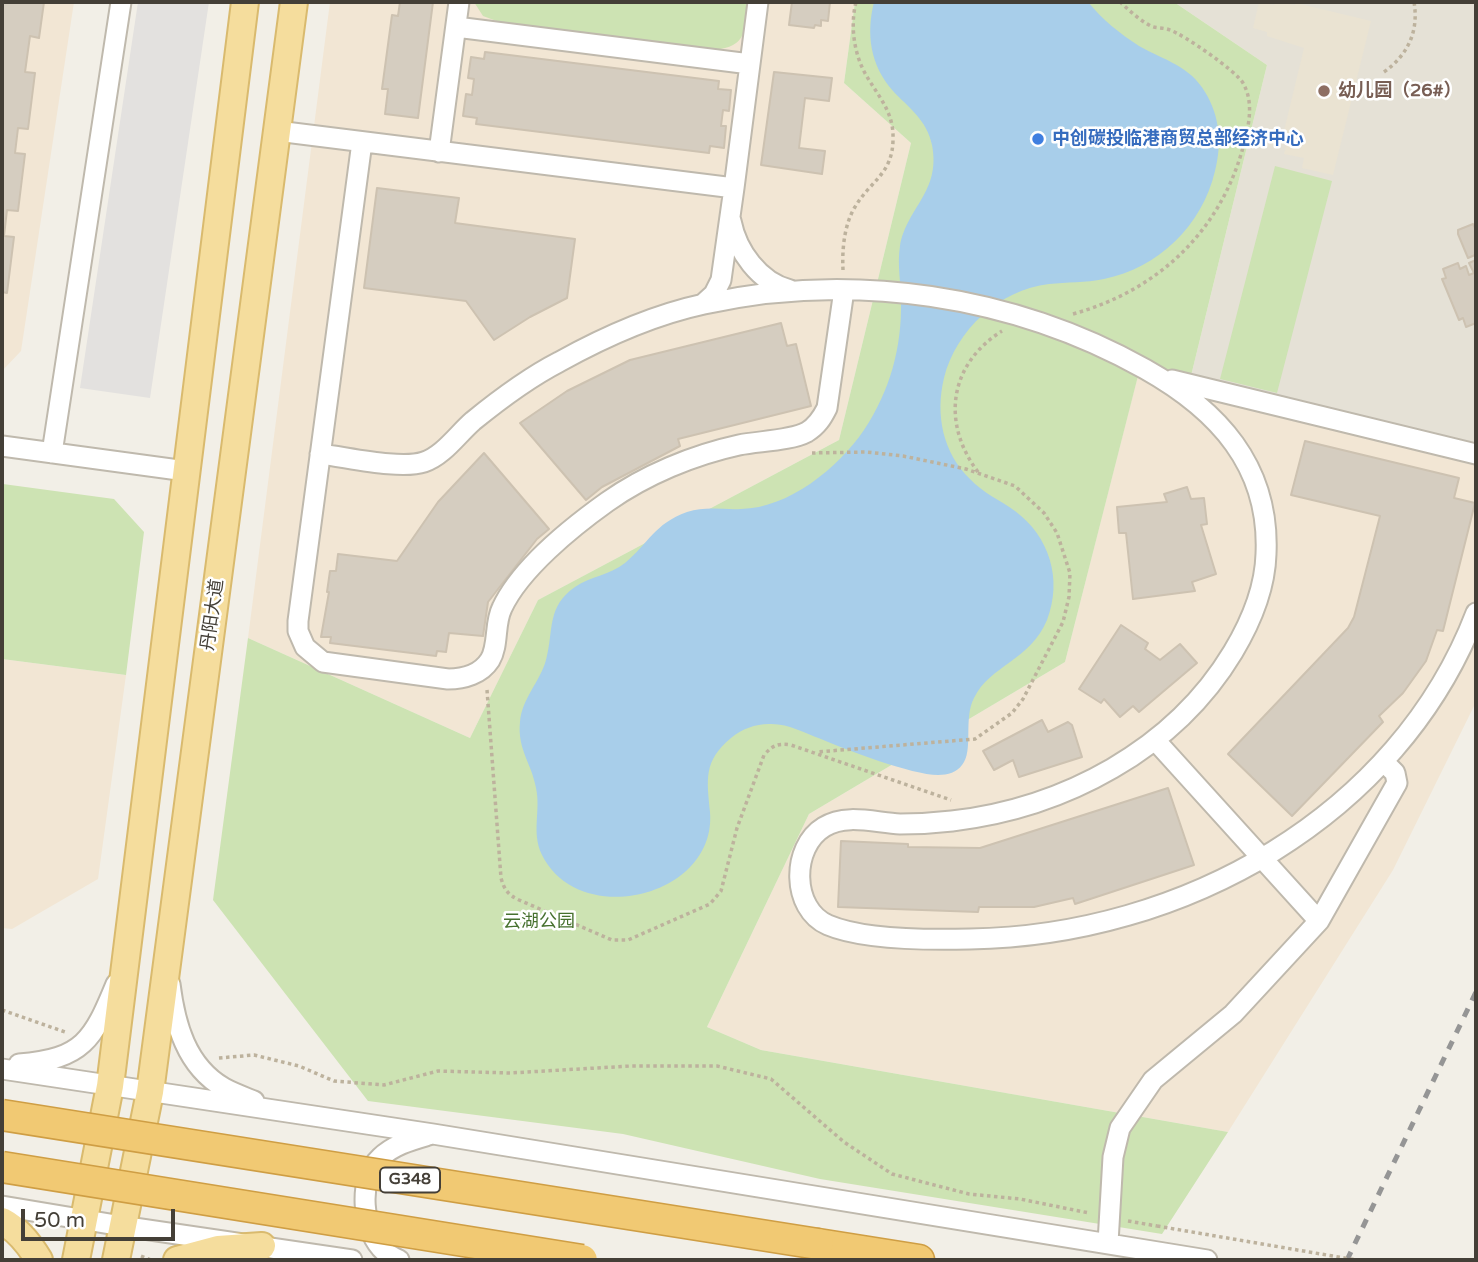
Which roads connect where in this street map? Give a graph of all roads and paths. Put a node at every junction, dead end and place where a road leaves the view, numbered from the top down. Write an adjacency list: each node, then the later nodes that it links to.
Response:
1 (121, 2): 27 (street)
2 (246, 2): 22 (main road)
3 (294, 2): 12 (main road, 丹阳大道)
4 (459, 2): 9 (street)
5 (758, 2): 10 (street)
6 (856, 2): 17 (path)
7 (1120, 2): 20 (path)
8 (1414, 2): 11 (path)
9 (456, 27): 10 (street); 14 (street)
10 (750, 64): 15 (street)
11 (1384, 72)
12 (277, 131): 13 (street); 23 (main road, 丹阳大道)
13 (362, 142): 14 (street); 28 (street)
14 (439, 152): 15 (street)
15 (734, 188): 16 (street)
16 (730, 218): 18 (street); 19 (street)
17 (844, 290): 18 (street); 20 (street); 32 (street)
18 (794, 291): 19 (street)
19 (703, 304): 28 (street)
20 (1036, 321): 21 (street); 30 (path)
21 (1158, 376): 25 (street); 33 (street)
22 (197, 387): 23 (main road); 29 (main road)
23 (242, 394): 40 (main road, 丹阳大道)
24 (2, 446): 27 (street)
25 (1472, 451)
26 (835, 452): 30 (path)
27 (52, 453): 29 (street)
28 (320, 454): 32 (street)
29 (186, 471): 39 (main road)
30 (979, 472): 34 (path)
31 (1476, 613): 35 (street)
32 (469, 677): 34 (path)
33 (1155, 740): 37 (street); 37 (street)
34 (814, 752): 36 (path)
35 (1384, 762): 37 (street); 38 (street)
36 (955, 802)
37 (1263, 858): 38 (street)
38 (1319, 921): 52 (street)
39 (126, 960): 42 (street); 45 (main road)
40 (167, 962): 43 (street); 46 (main road, 丹阳大道)
41 (2, 1010): 42 (path)
42 (80, 1048): 44 (street)
43 (198, 1065): 47 (street); 52 (path)
44 (2, 1067): 45 (street)
45 (110, 1086): 46 (street); 53 (main road)
46 (150, 1092): 47 (street); 55 (main road, 丹阳大道)
47 (278, 1112): 49 (street)
48 (2, 1115): 65 (highway, G348, bridge)
49 (433, 1134): 56 (street); 63 (street)
50 (2, 1167): 64 (highway, bridge)
51 (2, 1206): 53 (street)
52 (1109, 1217): 56 (street); 67 (path, bridge)
53 (82, 1219): 55 (street); 59 (main road)
54 (2, 1221): 58 (main road)
55 (122, 1226): 57 (street); 60 (main road, 丹阳大道)
56 (1108, 1243): 66 (street)
57 (261, 1246): 61 (main road); 62 (street)
58 (40, 1260)
59 (76, 1260)
60 (116, 1260)
61 (177, 1260)
62 (352, 1260)
63 (399, 1260)
64 (582, 1260)
65 (919, 1260)
66 (1207, 1260)
67 (1356, 1260)

